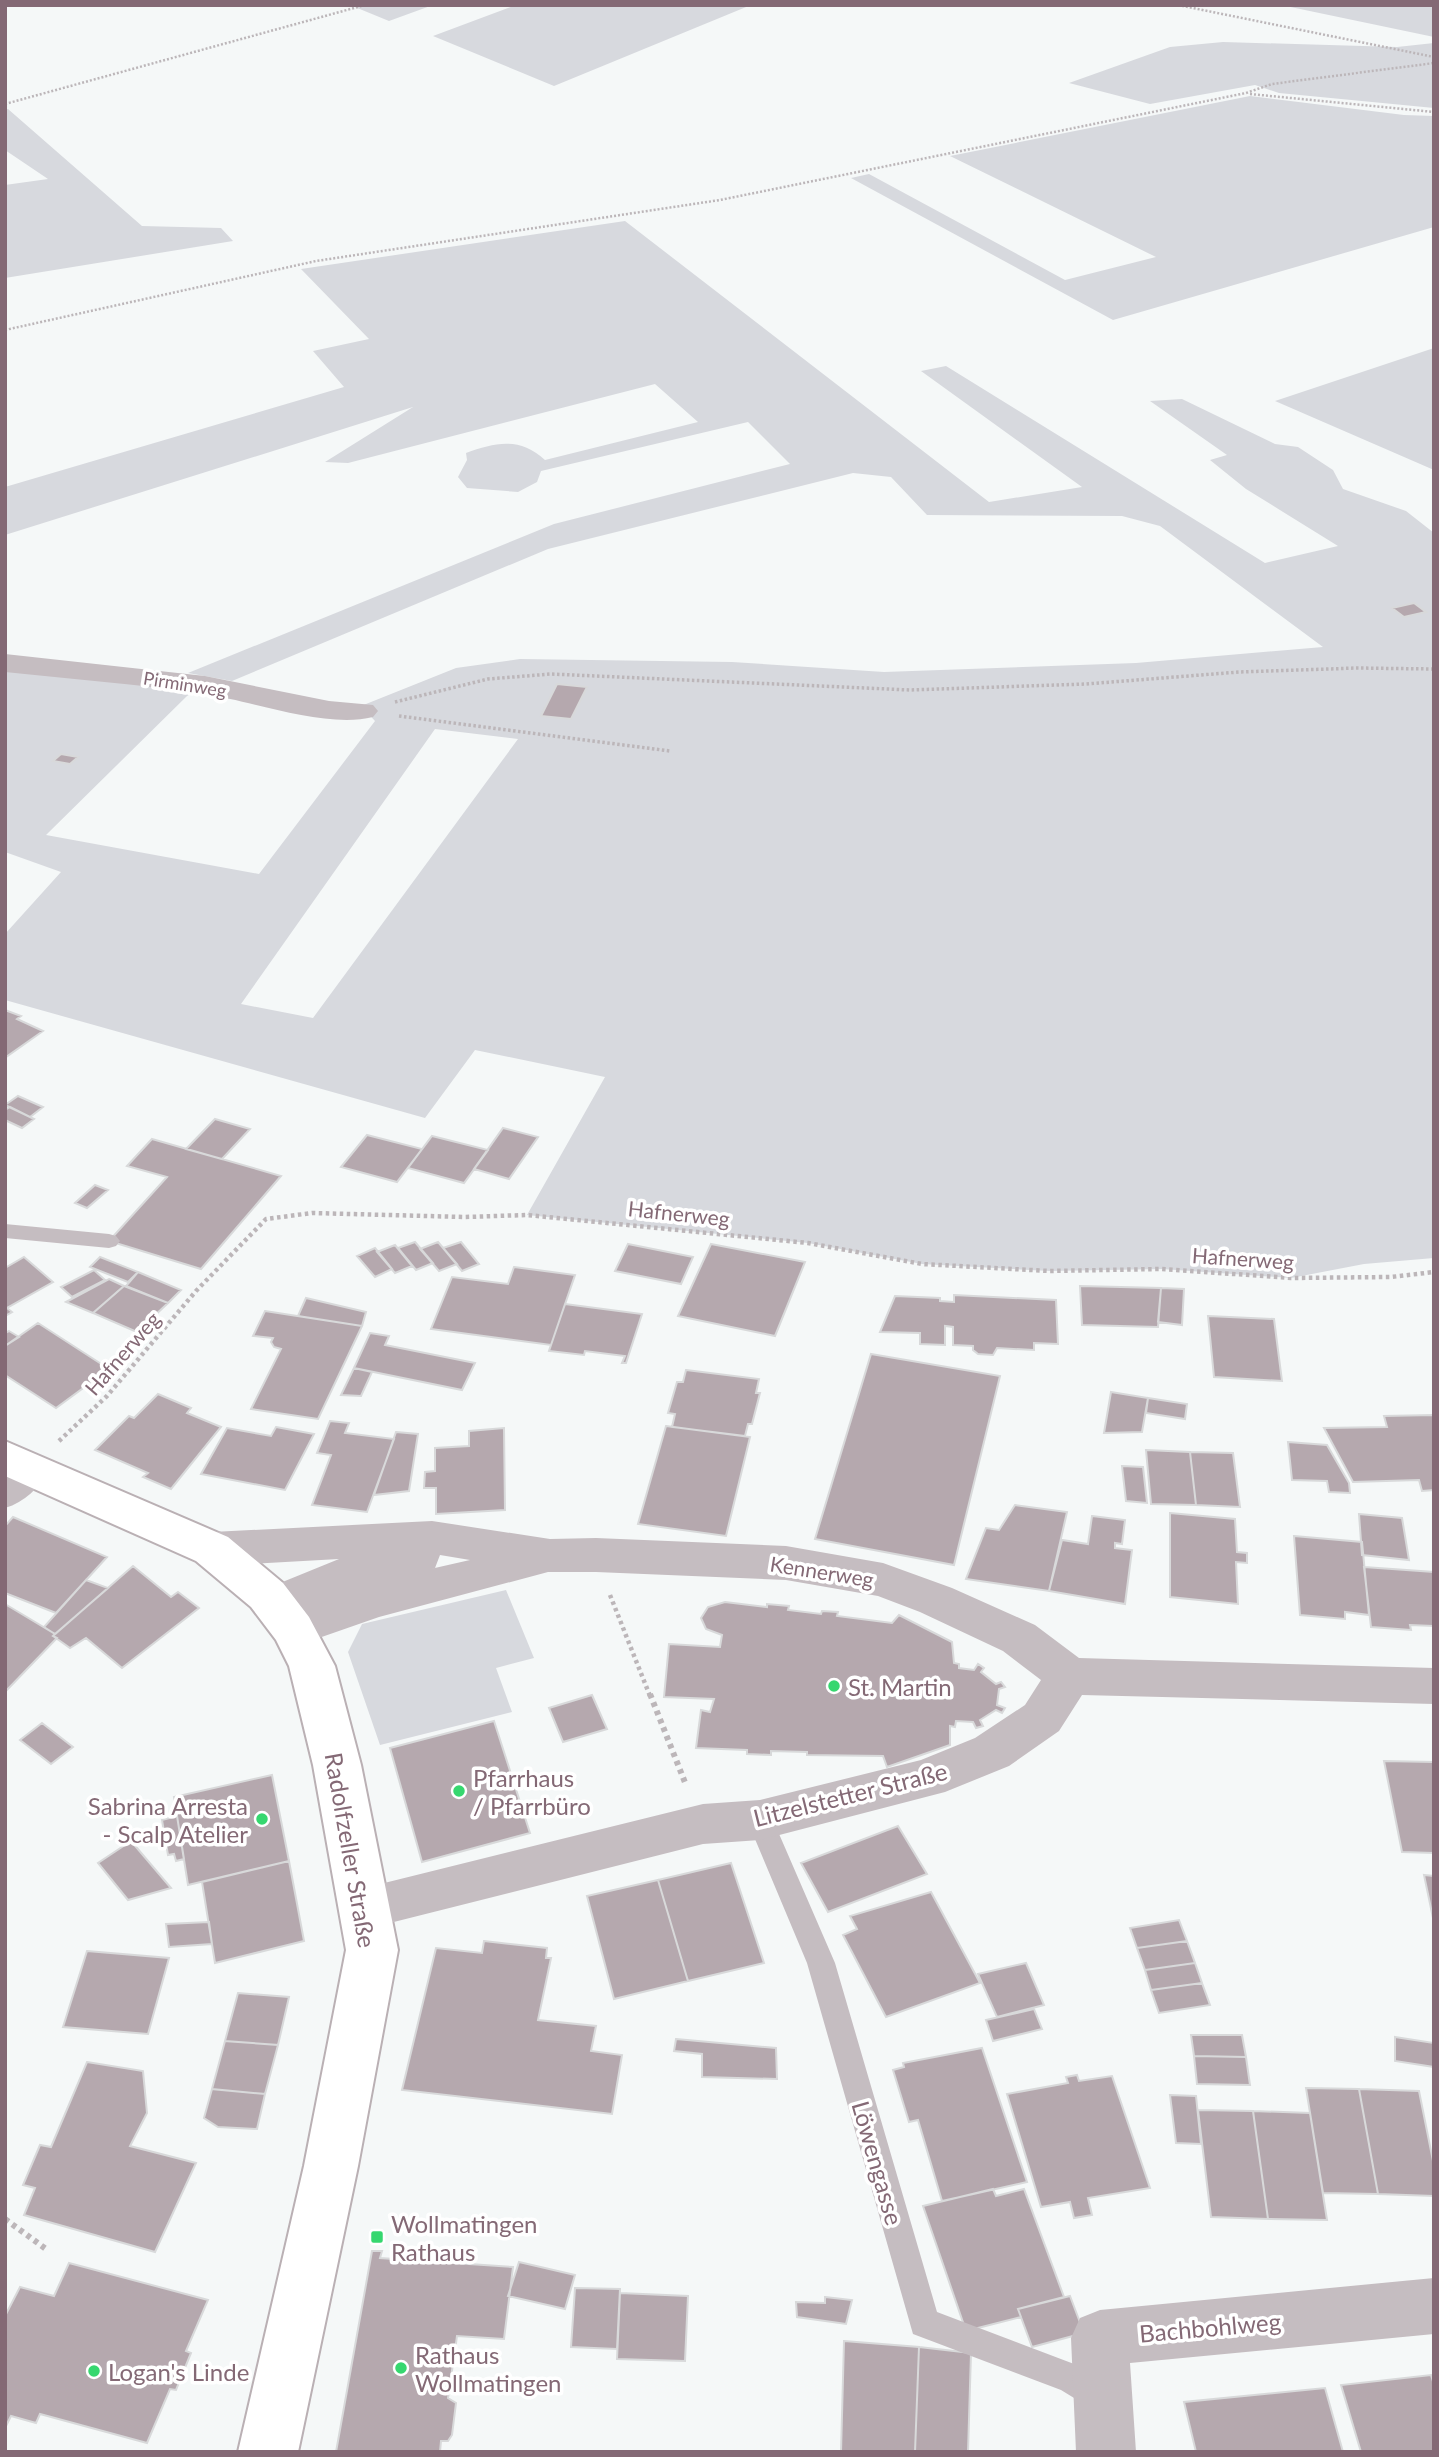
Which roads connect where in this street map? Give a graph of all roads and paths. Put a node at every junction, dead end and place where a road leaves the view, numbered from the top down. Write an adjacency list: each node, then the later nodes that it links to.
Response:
1 (366, 5): 6 (path)
2 (1178, 5): 3 (path)
3 (1434, 57)
4 (1434, 63): 5 (path)
5 (1246, 93): 7 (path); 8 (path)
6 (5, 104)
7 (1434, 112)
8 (5, 330)
9 (5, 663): 11 (street, Pirminweg)
10 (1434, 669): 11 (path)
11 (363, 711): 12 (path)
12 (670, 751)
13 (5, 1231): 14 (lane)
14 (109, 1241)
15 (1434, 1272): 16 (path, Hafnerweg)
16 (13, 1473): 18 (main road, Radolfzeller Straße)
17 (498, 1548): 18 (street, Kennerweg); 20 (street, Kennerweg); 21 (street, Kennerweg)
18 (212, 1549): 21 (main road, Radolfzeller Straße)
19 (596, 1555): 20 (street, Kennerweg); 22 (street, Kennerweg); 25 (path)
20 (550, 1556): 21 (street, Kennerweg)
21 (284, 1616): 26 (main road, Radolfzeller Straße)
22 (1069, 1676): 23 (street); 24 (street, Litzelstetter Straße)
23 (1434, 1686)
24 (760, 1820): 25 (street, Litzelstetter Straße); 30 (lane, Löwengasse)
25 (703, 1824): 26 (street, Litzelstetter Straße)
26 (366, 1907): 31 (main road, Radolfzeller Straße)
27 (5, 2219): 28 (path)
28 (46, 2249)
29 (1434, 2306): 30 (street, Bachbohlweg)
30 (1105, 2426)
31 (268, 2452)

